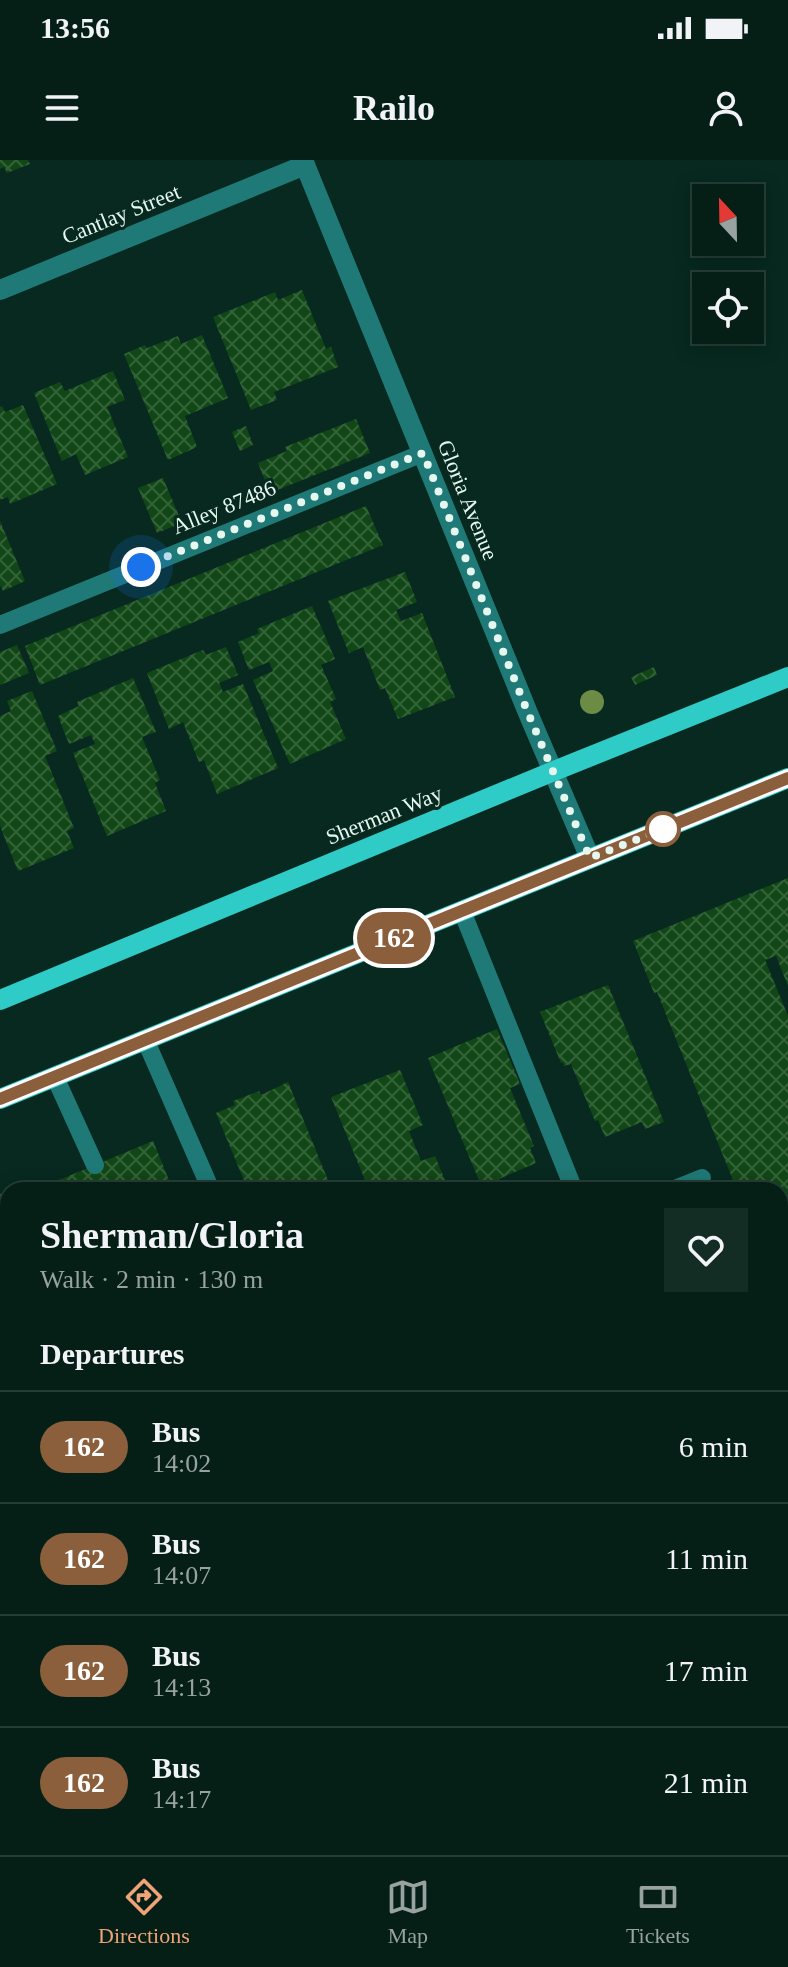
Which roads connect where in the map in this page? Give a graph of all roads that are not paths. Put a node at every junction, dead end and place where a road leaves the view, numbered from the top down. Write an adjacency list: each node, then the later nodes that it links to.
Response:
1 (304, 162): 2 (street, Cantlay Street); 3 (street, Gloria Avenue)
2 (0, 290)
3 (423, 453): 4 (lane, Alley 87486); 6 (street, Gloria Avenue)
4 (0, 625)
5 (788, 677): 6 (main road, Sherman Way)
6 (554, 771): 8 (street, Gloria Avenue); 10 (main road, Sherman Way)
7 (788, 778): 8 (main road)
8 (590, 858): 9 (main road)
9 (462, 911): 11 (main road); 17 (lane)
10 (0, 1000)
11 (145, 1039): 12 (main road); 16 (lane)
12 (55, 1077): 13 (main road); 14 (lane)
13 (0, 1099)
14 (95, 1165)
15 (702, 1178): 18 (lane)
16 (208, 1182)
17 (571, 1182)
18 (692, 1182)

